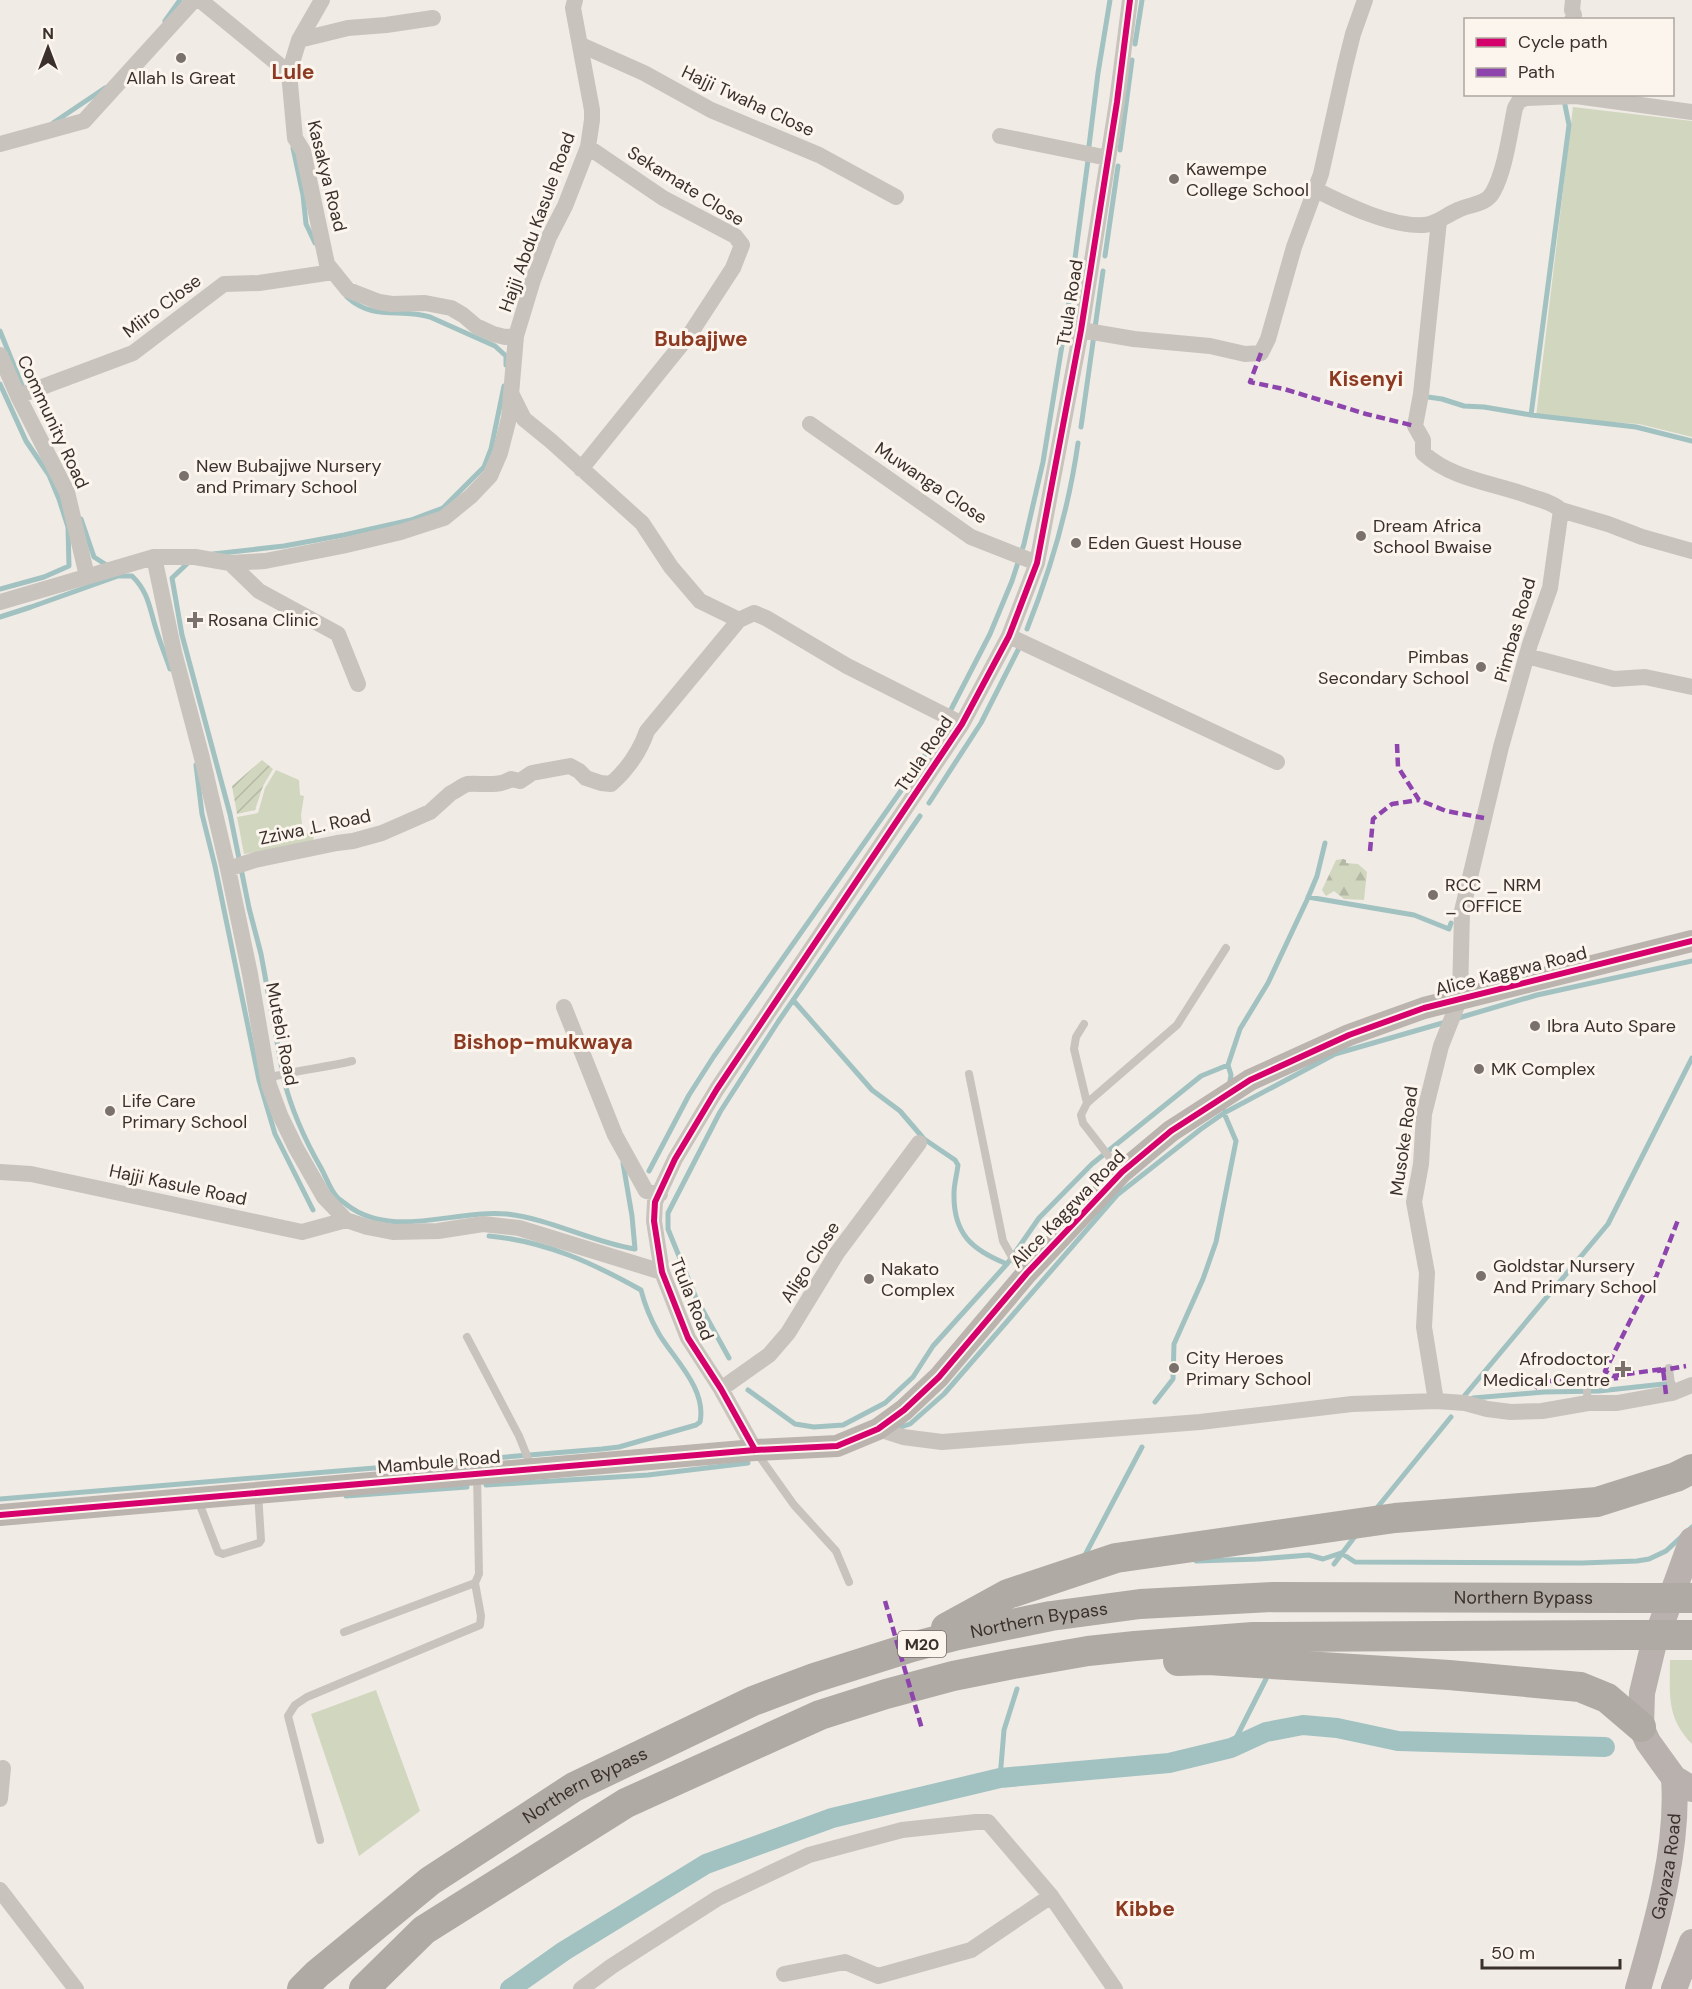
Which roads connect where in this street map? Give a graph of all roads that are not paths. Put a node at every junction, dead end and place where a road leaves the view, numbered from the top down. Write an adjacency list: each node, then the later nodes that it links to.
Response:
1 (195, 0): 17 (street)
2 (200, 0): 12 (street)
3 (322, 0): 10 (street, Kasakya Road)
4 (574, 0): 11 (street, Hajji Abdu Kasule Road)
5 (1130, 0): 19 (street, Ttula Road)
6 (1365, 0): 20 (street)
7 (1573, 0): 9 (street)
8 (433, 18): 10 (street)
9 (1573, 18)
10 (300, 40): 12 (street, Kasakya Road)
11 (580, 45): 18 (street, Hajji Abdu Kasule Road); 21 (street, Hajji Twaha Close)
12 (289, 72): 23 (street, Kasakya Road)
13 (1559, 96): 22 (street)
14 (1583, 96): 15 (street)
15 (1692, 111)
16 (1000, 136): 19 (street)
17 (0, 144)
18 (588, 147): 25 (street, Hajji Abdu Kasule Road); 30 (street, Sekamate Close)
19 (1108, 158): 24 (street, Ttula Road)
20 (1317, 190): 22 (street); 24 (street)
21 (896, 197)
22 (1439, 221): 31 (street)
23 (333, 272): 25 (street, Kasakya Road); 28 (street, Miiro Close)
24 (1081, 330): 35 (street, Ttula Road)
25 (516, 336): 27 (street, Hajji Abdu Kasule Road)
26 (0, 354): 28 (street, Community Road)
27 (511, 394): 30 (street); 34 (street, Hajji Abdu Kasule Road)
28 (18, 396): 36 (street, Community Road)
29 (810, 424): 35 (street, Muwanga Close)
30 (581, 469): 38 (street)
31 (1561, 510): 32 (street); 40 (street, Pimbas Road)
32 (1692, 551)
33 (154, 557): 34 (street, Hajji Abdu Kasule Road); 36 (street, Hajji Abdu Kasule Road); 45 (street, Mutebi Road)
34 (230, 562): 41 (street)
35 (1037, 563): 39 (street, Ttula Road)
36 (87, 576): 37 (street, Hajji Abdu Kasule Road)
37 (0, 602)
38 (739, 620): 43 (street); 45 (street, Zziwa .L. Road)
39 (1009, 636): 43 (street, Ttula Road); 44 (street)
40 (1527, 656): 42 (street); 48 (street, Pimbas Road)
41 (358, 684)
42 (1692, 687)
43 (962, 724): 58 (street, Ttula Road)
44 (1277, 762)
45 (228, 869): 53 (street, Mutebi Road)
46 (1692, 941): 48 (street, Alice Kaggwa Road)
47 (1226, 948): 54 (lane)
48 (1460, 998): 57 (street, Alice Kaggwa Road); 68 (street, Musoke Road)
49 (564, 1006): 58 (street)
50 (1084, 1024): 54 (lane)
51 (352, 1061): 53 (lane)
52 (969, 1074): 61 (lane)
53 (268, 1078): 59 (street, Mutebi Road)
54 (1087, 1103): 57 (lane)
55 (919, 1143): 66 (street, Aligo Close)
56 (0, 1172): 59 (street, Hajji Kasule Road)
57 (1122, 1172): 61 (street, Alice Kaggwa Road)
58 (660, 1194): 60 (street, Ttula Road)
59 (346, 1220): 60 (street, Mutebi Road)
60 (662, 1272): 66 (street, Ttula Road)
61 (1027, 1274): 70 (street, Alice Kaggwa Road)
62 (467, 1336): 72 (lane)
63 (1669, 1368): 67 (lane)
64 (1586, 1381): 69 (lane)
65 (1692, 1385): 67 (street)
66 (721, 1389): 71 (street, Ttula Road)
67 (1672, 1393): 69 (street)
68 (1436, 1401): 69 (street); 70 (street)
69 (1588, 1403)
70 (878, 1429): 71 (street, Mambule Road)
71 (755, 1450): 72 (street, Mambule Road); 79 (lane)
72 (533, 1469): 74 (street, Mambule Road)
73 (1692, 1469): 84 (highway)
74 (477, 1474): 75 (street, Mambule Road); 80 (lane)
75 (258, 1493): 76 (street, Mambule Road); 76 (lane)
76 (197, 1498): 77 (street, Mambule Road)
77 (0, 1515)
78 (1692, 1540): 86 (main road)
79 (849, 1582)
80 (475, 1583): 82 (lane); 90 (lane)
81 (1692, 1598): 84 (highway, Northern Bypass / M20, bridge)
82 (344, 1632)
83 (1692, 1635): 85 (highway, Northern Bypass / M20, bridge)
84 (912, 1647): 96 (highway, Northern Bypass / M20)
85 (1013, 1664): 86 (highway); 97 (highway, Northern Bypass / M20)
86 (1641, 1727): 88 (main road)
87 (3, 1768): 89 (street)
88 (1683, 1784): 100 (main road, Gayaza Road)
89 (0, 1799)
90 (320, 1840)
91 (0, 1890): 95 (street)
92 (1050, 1896): 94 (street); 98 (street); 99 (street)
93 (1692, 1942): 101 (main road)
94 (784, 1974)
95 (76, 1989)
96 (302, 1989)
97 (364, 1989)
98 (580, 1989)
99 (1115, 1989)
100 (1638, 1989)
101 (1674, 1989)

